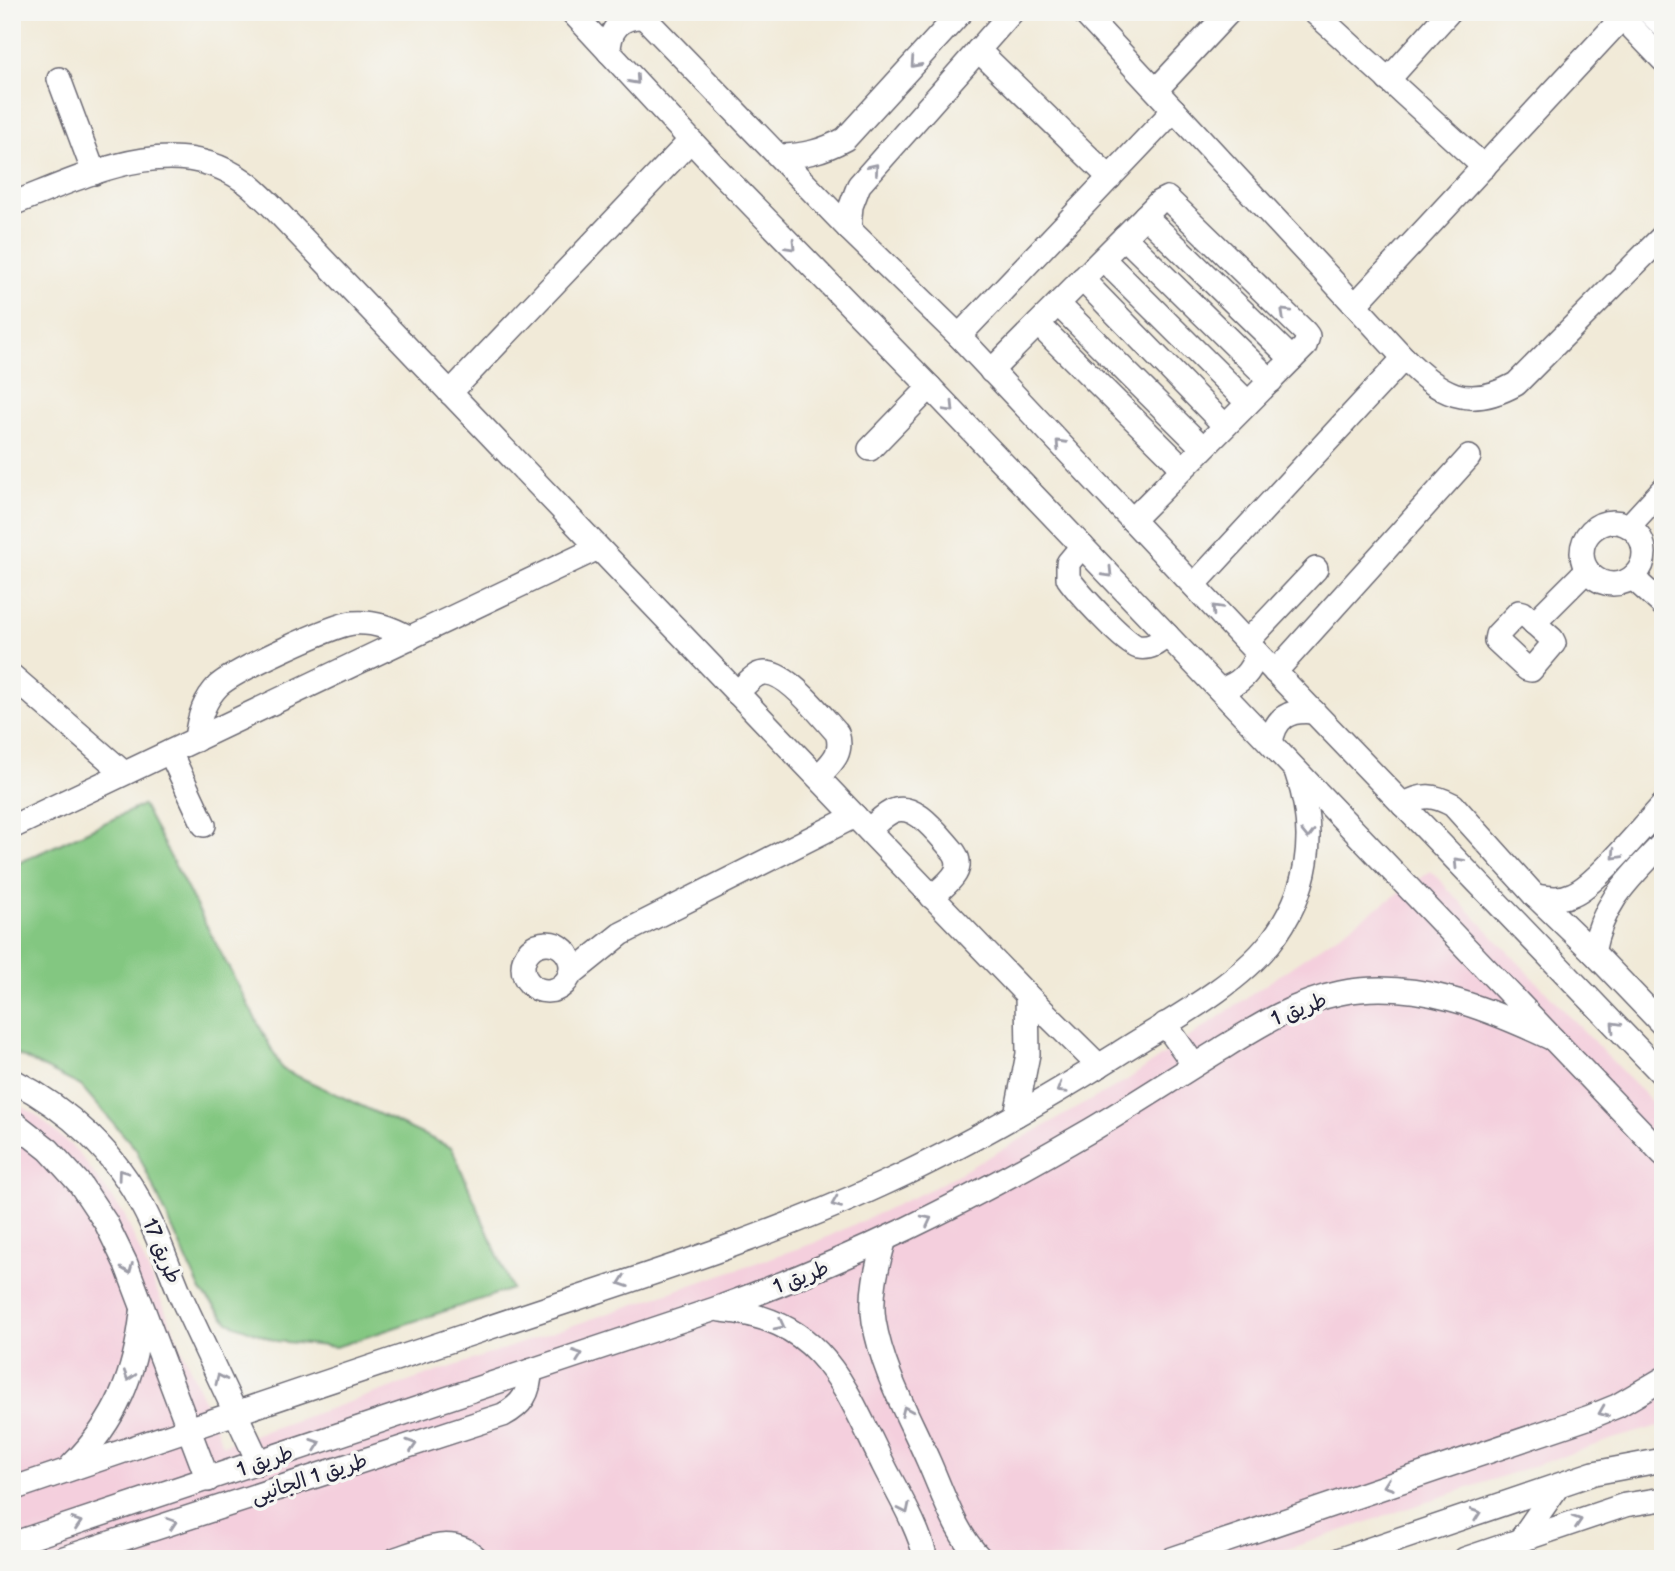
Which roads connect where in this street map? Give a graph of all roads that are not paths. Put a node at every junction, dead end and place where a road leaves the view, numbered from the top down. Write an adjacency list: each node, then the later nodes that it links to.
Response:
1 (572, 12): 13 (street)
2 (961, 12): 20 (street, one-way to 20)
3 (1012, 12): 12 (street)
4 (1083, 12): 17 (street)
5 (1229, 12): 17 (street)
6 (1314, 12): 16 (street)
7 (1449, 12): 16 (street)
8 (1649, 12): 11 (street)
9 (641, 15): 13 (street); 20 (street)
10 (1619, 15): 14 (street); 21 (street)
11 (1663, 26)
12 (978, 50): 23 (street); 25 (street, one-way to 12)
13 (609, 51): 19 (street, one-way to 19)
14 (1663, 60)
15 (59, 79): 22 (street)
16 (1388, 80): 21 (street)
17 (1156, 90): 18 (street)
18 (1174, 110): 23 (street); 31 (street)
19 (691, 141): 37 (street, one-way to 37); 38 (street)
20 (779, 156): 25 (street)
21 (1484, 167): 31 (street)
22 (94, 173): 24 (street); 38 (street)
23 (1110, 178): 33 (street)
24 (12, 204)
25 (849, 229): 33 (street)
26 (1663, 236): 34 (street)
27 (1124, 237): 28 (street); 36 (street); 36 (street)
28 (1103, 259): 29 (street); 39 (street)
29 (1082, 279): 30 (street); 40 (street)
30 (1058, 303): 32 (street); 41 (street)
31 (1355, 305): 34 (street)
32 (1038, 324): 35 (street); 44 (street)
33 (959, 336): 35 (street)
34 (1404, 358): 54 (street)
35 (991, 371): 47 (street, one-way to 35)
36 (1271, 381): 39 (street)
37 (930, 387): 42 (street); 49 (street, one-way to 49)
38 (450, 393): 50 (street)
39 (1248, 404): 40 (street)
40 (1225, 426): 41 (street)
41 (1203, 448): 44 (street)
42 (870, 449)
43 (1469, 457): 60 (street)
44 (1183, 468): 47 (street)
45 (1663, 489): 48 (street)
46 (1663, 511): 48 (street)
47 (1132, 520): 54 (street)
48 (1634, 532): 52 (street); 53 (street)
49 (1082, 546): 57 (street, one-way to 57); 57 (street)
50 (598, 548): 58 (street); 63 (street)
51 (1316, 569): 59 (street)
52 (1593, 576): 53 (street); 56 (street)
53 (1633, 578): 55 (street)
54 (1194, 585): 59 (street, one-way to 54)
55 (1663, 605)
56 (1540, 628)
57 (1167, 635): 62 (street)
58 (410, 638): 65 (street); 65 (street)
59 (1252, 647): 60 (street); 62 (street)
60 (1275, 672): 64 (street)
61 (12, 676): 69 (street)
62 (1220, 690): 66 (street)
63 (737, 693): 70 (street); 70 (street)
64 (1314, 712): 66 (street); 72 (street)
65 (196, 740): 67 (street)
66 (1271, 743): 68 (street)
67 (170, 752): 69 (street); 74 (street)
68 (1294, 768): 84 (street, one-way to 84); 86 (street)
69 (124, 773): 75 (street)
70 (818, 777): 73 (street)
71 (1663, 804): 77 (street, one-way to 77)
72 (1403, 805): 77 (street); 89 (street, one-way to 72)
73 (862, 823): 78 (street); 78 (street); 79 (street)
74 (204, 825)
75 (12, 827)
76 (1663, 843): 81 (street)
77 (1535, 896): 81 (street)
78 (932, 897): 83 (street)
79 (621, 934): 80 (street); 82 (street)
80 (552, 943): 82 (street); 82 (street)
81 (1593, 952): 85 (street)
82 (570, 975)
83 (1027, 995): 88 (street); 91 (street)
84 (1165, 1024): 87 (street); 88 (street)
85 (1663, 1025)
86 (1553, 1038): 87 (street, طريق 1); 93 (street)
87 (1194, 1065): 94 (street, طريق 1, one-way to 87)
88 (1099, 1066): 91 (street, one-way to 91)
89 (1663, 1075)
90 (12, 1080): 99 (street, طريق 17, one-way to 90)
91 (1016, 1115): 99 (street, one-way to 99)
92 (12, 1121): 96 (street, طريق 17, one-way to 96)
93 (1663, 1154)
94 (884, 1242): 95 (street, طريق 1); 114 (street, one-way to 94)
95 (715, 1309): 97 (street, طريق 1, one-way to 95); 113 (street, one-way to 113)
96 (142, 1310): 100 (street, طريق 17); 103 (street, one-way to 103)
97 (530, 1371): 102 (street, طريق 1, one-way to 97); 111 (street, طريق 1 الجانيى, one-way to 97)
98 (1663, 1378): 115 (street, one-way to 115)
99 (236, 1413): 100 (street); 102 (street, طريق 17)
100 (189, 1429): 103 (street); 104 (street, طريق 17)
101 (1663, 1461): 105 (street)
102 (259, 1463): 104 (street, طريق 1)
103 (68, 1470): 106 (street)
104 (208, 1480): 109 (street, طريق 1, one-way to 104)
105 (1558, 1486): 108 (street); 116 (street, one-way to 105)
106 (12, 1489)
107 (1663, 1499): 108 (street, one-way to 107)
108 (1521, 1539): 117 (street)
109 (23, 1547)
110 (410, 1557): 112 (street)
111 (61, 1559)
112 (477, 1559)
113 (926, 1559)
114 (981, 1559)
115 (1172, 1559)
116 (1341, 1559)
117 (1465, 1559)

